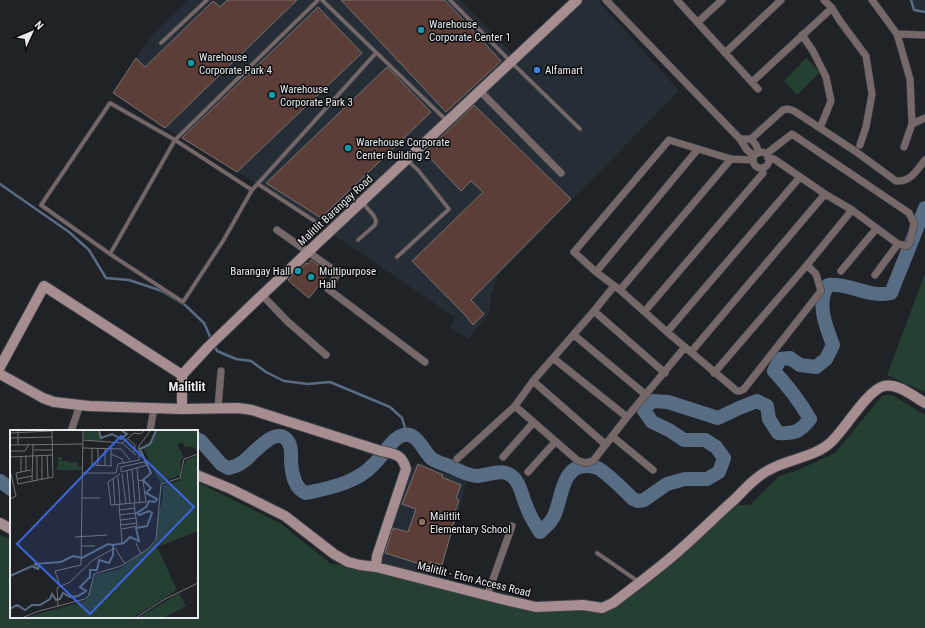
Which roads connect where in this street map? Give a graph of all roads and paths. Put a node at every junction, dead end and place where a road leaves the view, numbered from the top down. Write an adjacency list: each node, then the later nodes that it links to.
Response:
1 (207, 0): 17 (lane)
2 (318, 0): 31 (lane)
3 (322, 0): 18 (lane)
4 (450, 0): 20 (lane)
5 (577, 0): 20 (street, Malitlit Barangay Road)
6 (606, 0): 29 (street)
7 (677, 0): 13 (street)
8 (722, 0): 13 (street)
9 (781, 0): 19 (street)
10 (824, 0): 12 (street)
11 (872, 0): 14 (street)
12 (832, 8): 15 (street); 32 (street)
13 (698, 22): 19 (street)
14 (897, 34): 16 (street); 26 (street)
15 (802, 35): 21 (street); 27 (street)
16 (925, 35)
17 (161, 43)
18 (376, 53): 25 (lane); 42 (lane)
19 (725, 53): 21 (street)
20 (511, 62): 23 (street, Malitlit Barangay Road); 28 (lane)
21 (752, 82): 22 (street)
22 (758, 89)
23 (480, 91): 25 (street, Malitlit Barangay Road); 40 (street)
24 (925, 118): 26 (street)
25 (447, 121): 36 (street, Malitlit Barangay Road)
26 (912, 124): 33 (street)
27 (820, 128): 30 (street); 38 (street)
28 (580, 130)
29 (740, 139): 30 (street); 35 (street)
30 (751, 139): 35 (street)
31 (175, 140): 43 (lane); 53 (lane); 53 (lane)
32 (860, 145)
33 (904, 147)
34 (698, 149): 37 (street); 57 (street); 57 (street)
35 (760, 156): 37 (street); 39 (street); 39 (street); 41 (street); 51 (street)
36 (406, 159): 45 (street, Malitlit Barangay Road); 54 (lane)
37 (731, 159): 59 (street)
38 (925, 160)
39 (763, 168): 62 (street)
40 (560, 173)
41 (800, 177): 44 (street); 63 (street)
42 (258, 184): 43 (lane); 47 (lane)
43 (252, 190): 53 (lane)
44 (825, 194): 46 (street); 65 (street)
45 (362, 201): 50 (lane); 52 (street, Malitlit Barangay Road)
46 (852, 210): 48 (street); 55 (street)
47 (316, 222)
48 (876, 228): 51 (street); 56 (street)
49 (277, 230): 52 (street)
50 (358, 240)
51 (898, 244): 58 (street)
52 (308, 252): 60 (street, Malitlit Barangay Road); 68 (street)
53 (110, 254)
54 (397, 257)
55 (807, 265): 72 (street); 72 (street)
56 (840, 271)
57 (596, 272): 59 (street)
58 (875, 275)
59 (617, 288): 61 (street); 62 (street)
60 (262, 295): 66 (street); 74 (street, Malitlit Barangay Road)
61 (594, 311): 64 (street); 71 (street)
62 (645, 311): 63 (street)
63 (667, 332): 65 (street)
64 (574, 335): 67 (street); 76 (street)
65 (688, 350): 71 (street); 72 (street)
66 (326, 355)
67 (553, 358): 75 (street); 83 (street)
68 (425, 362)
69 (0, 367): 74 (street)
70 (221, 371): 81 (street)
71 (665, 373): 76 (street)
72 (714, 373)
73 (0, 374): 78 (street)
74 (182, 376): 82 (street)
75 (533, 381): 79 (street); 89 (street)
76 (646, 395): 83 (street)
77 (925, 403): 100 (street, Malitlit - Eton Access Road)
78 (80, 405): 80 (street); 85 (street)
79 (515, 406): 84 (street); 91 (street)
80 (154, 408): 82 (street); 86 (street)
81 (218, 408): 82 (street); 99 (street)
82 (182, 409)
83 (627, 417): 87 (street)
84 (533, 423): 88 (street); 90 (street)
85 (71, 430)
86 (150, 430)
87 (612, 436): 89 (street); 92 (street)
88 (555, 442): 89 (street); 93 (street)
89 (605, 444)
90 (503, 457)
91 (457, 459)
92 (653, 470)
93 (528, 472)
94 (198, 474): 99 (street, Malitlit - Eton Access Road)
95 (0, 523): 97 (street)
96 (512, 526): 101 (street)
97 (10, 529)
98 (597, 553): 100 (lane)
99 (376, 567): 101 (street, Malitlit - Eton Access Road)
100 (640, 582): 101 (street, Malitlit - Eton Access Road)
101 (487, 596)

